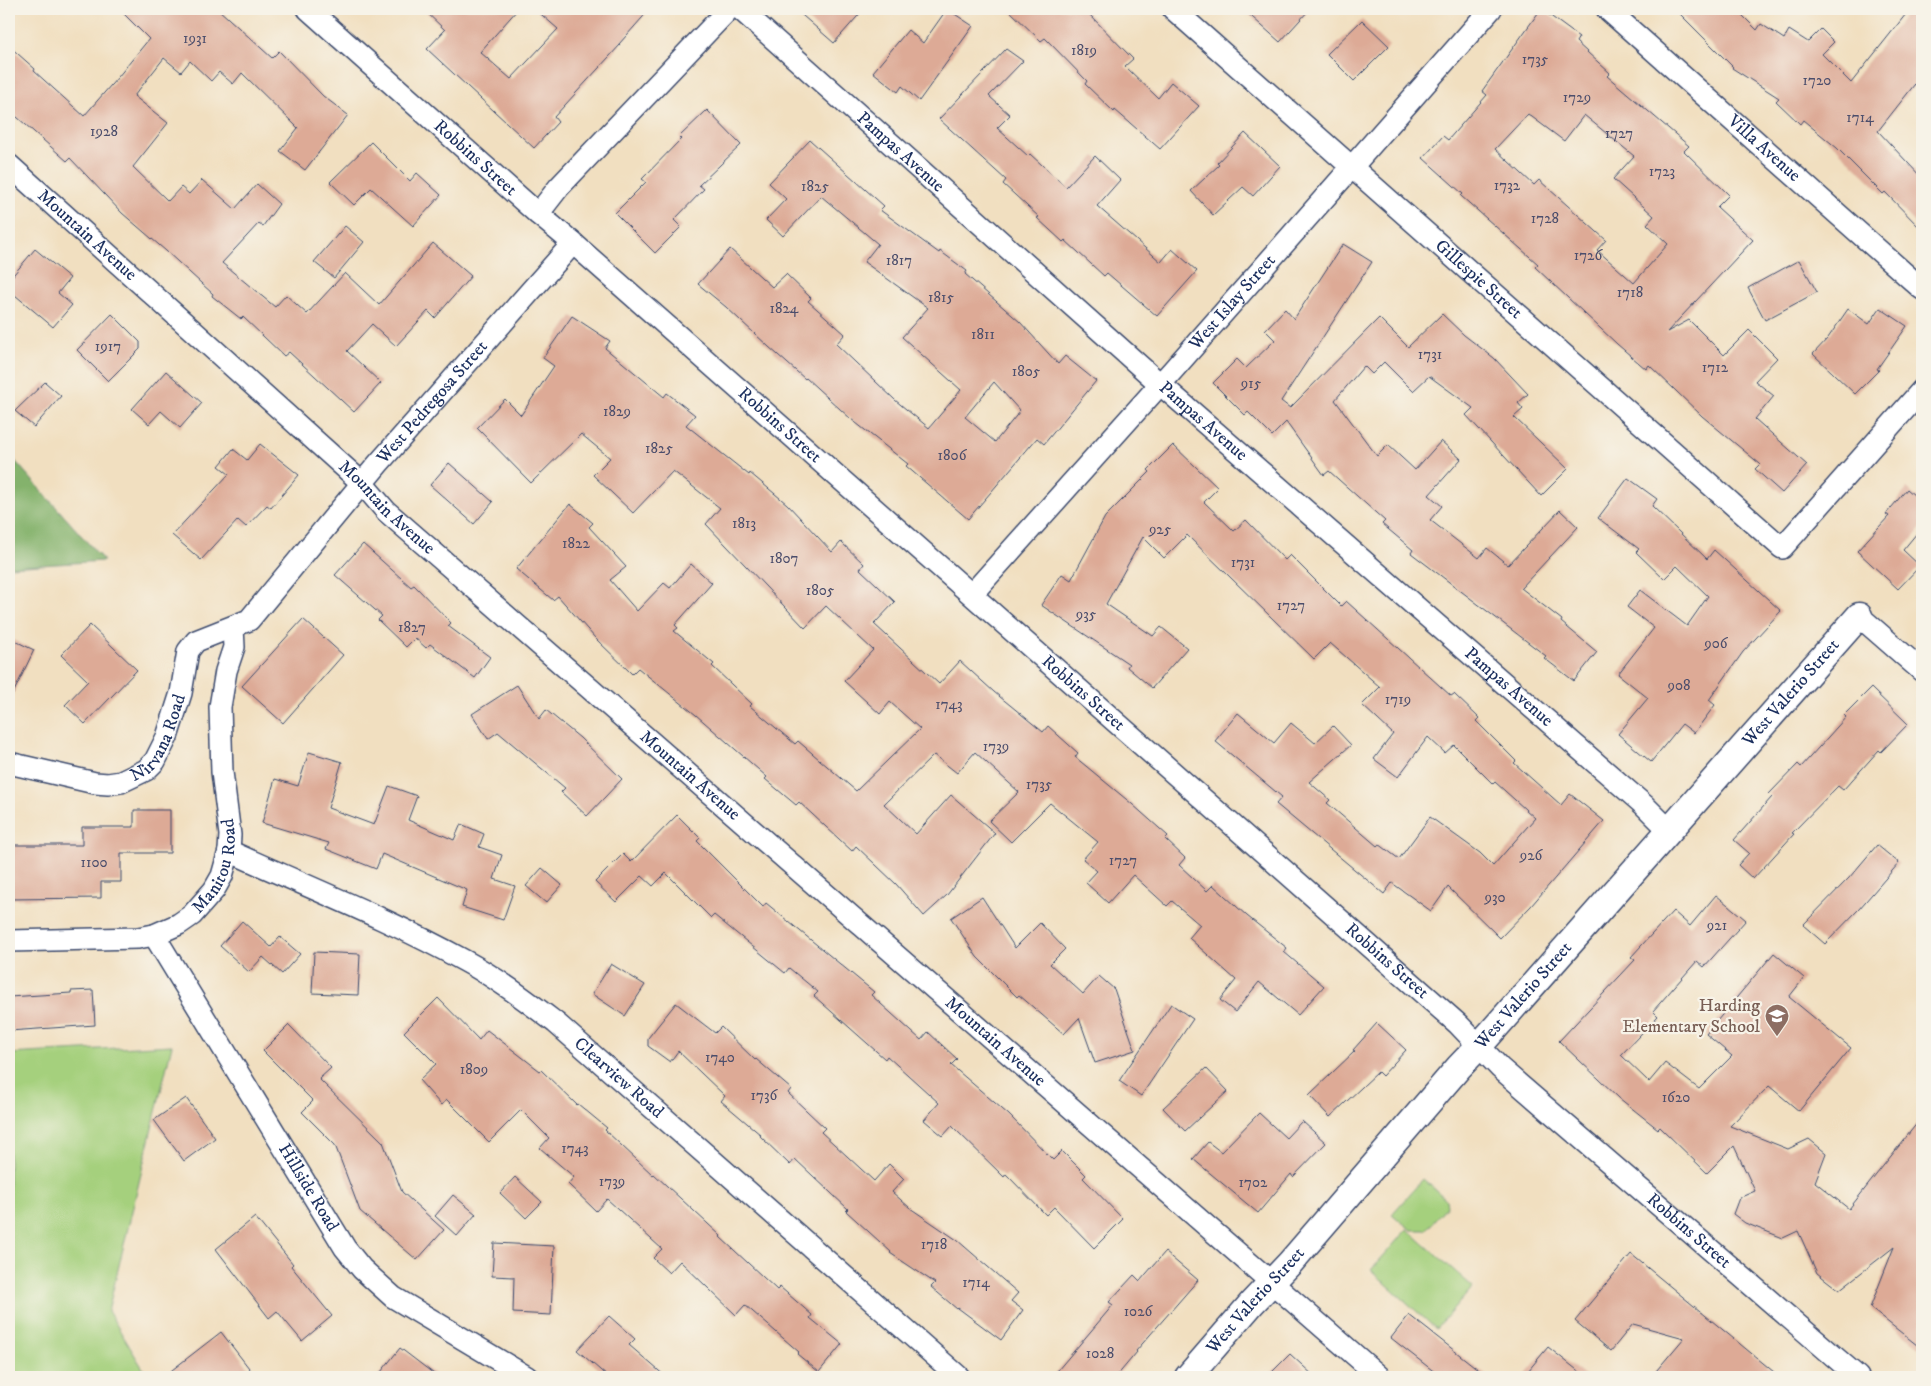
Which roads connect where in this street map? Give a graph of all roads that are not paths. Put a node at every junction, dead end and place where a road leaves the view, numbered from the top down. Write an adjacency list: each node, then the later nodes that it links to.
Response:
1 (308, 9): 9 (street, Robbins Street)
2 (729, 9): 9 (street)
3 (740, 9): 12 (street, Pampas Avenue)
4 (1174, 9): 8 (street, Gillespie Street)
5 (1491, 9): 8 (street, West Islay Street)
6 (1607, 9): 11 (street, Villa Avenue)
7 (9, 165): 14 (street, Mountain Avenue)
8 (1352, 166): 12 (street, West Islay Street); 13 (street, Gillespie Street)
9 (538, 214): 10 (street, Robbins Street)
10 (573, 243): 14 (street, West Pedregosa Street); 15 (street, Robbins Street)
11 (1922, 289)
12 (1160, 384): 15 (street, West Islay Street); 20 (street, Pampas Avenue)
13 (1922, 390)
14 (362, 483): 17 (street, West Pedregosa Street); 25 (street, Mountain Avenue)
15 (972, 594): 24 (street, Robbins Street)
16 (1859, 616): 18 (street); 20 (street, West Valerio Street)
17 (233, 627): 19 (street, Nirvana Road); 21 (street, Manitou Road)
18 (1922, 671)
19 (9, 764)
20 (1669, 830): 24 (street, West Valerio Street)
21 (229, 851): 22 (street, Manitou Road); 27 (street, Clearview Road)
22 (154, 935): 23 (street, Manitou Road); 26 (street, Hillside Road)
23 (9, 940)
24 (1480, 1046): 25 (street, West Valerio Street); 30 (street, Robbins Street)
25 (1270, 1282): 28 (street, West Valerio Street); 29 (street, Mountain Avenue)
26 (527, 1377)
27 (959, 1377)
28 (1188, 1377)
29 (1380, 1377)
30 (1858, 1377)

